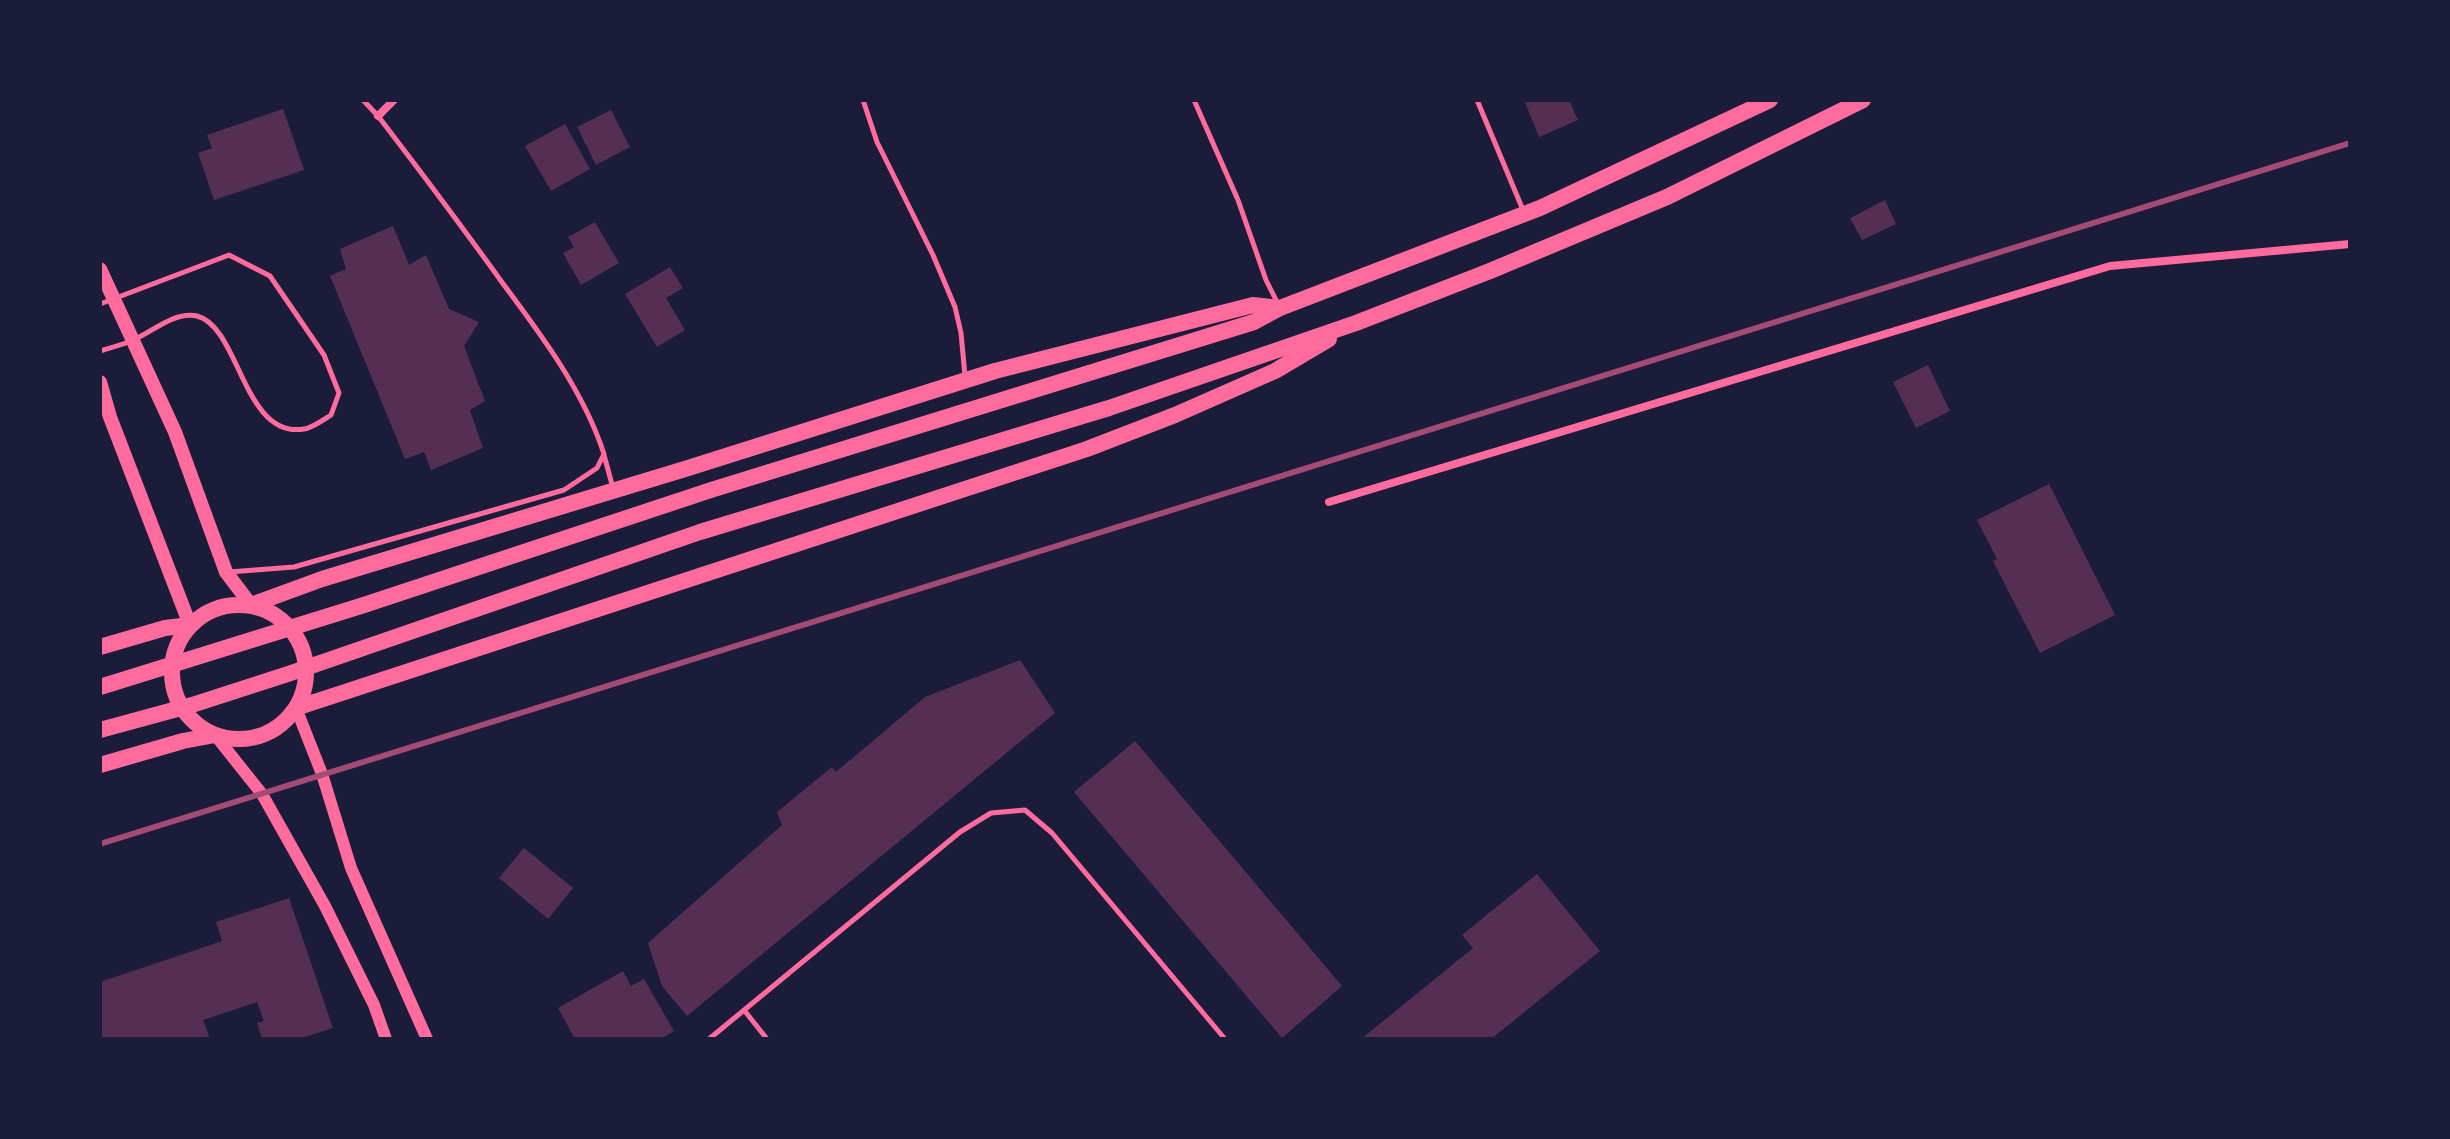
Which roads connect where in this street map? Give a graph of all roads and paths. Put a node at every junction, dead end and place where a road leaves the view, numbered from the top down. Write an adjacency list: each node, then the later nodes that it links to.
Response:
1 (363, 100): 8 (lane)
2 (394, 100): 8 (street)
3 (863, 100): 18 (lane)
4 (1194, 100): 14 (lane)
5 (1477, 100): 9 (lane)
6 (1770, 100): 9 (highway)
7 (1863, 100): 15 (highway)
8 (378, 116): 21 (lane)
9 (1525, 214): 14 (highway)
10 (2350, 244): 23 (street)
11 (100, 269): 12 (main road)
12 (115, 297): 13 (lane); 16 (main road); 16 (lane)
13 (100, 304)
14 (1280, 308): 18 (highway); 28 (highway)
15 (1356, 323): 29 (highway); 30 (highway)
16 (131, 341): 17 (lane); 24 (main road)
17 (100, 351)
18 (966, 381): 22 (highway)
19 (100, 382): 20 (main road)
20 (105, 418): 26 (main road)
21 (604, 454): 22 (lane); 24 (lane)
22 (613, 491): 25 (highway)
23 (1329, 502)
24 (226, 572): 25 (main road)
25 (251, 605): 26 (highway); 29 (highway)
26 (190, 625): 27 (highway); 31 (highway)
27 (100, 647)
28 (100, 687)
29 (296, 708): 31 (highway); 35 (street)
30 (100, 730)
31 (215, 735): 32 (highway); 34 (street)
32 (100, 765)
33 (744, 1010): 36 (lane); 37 (lane); 38 (lane)
34 (386, 1039)
35 (427, 1039)
36 (709, 1039)
37 (767, 1039)
38 (1225, 1039)

